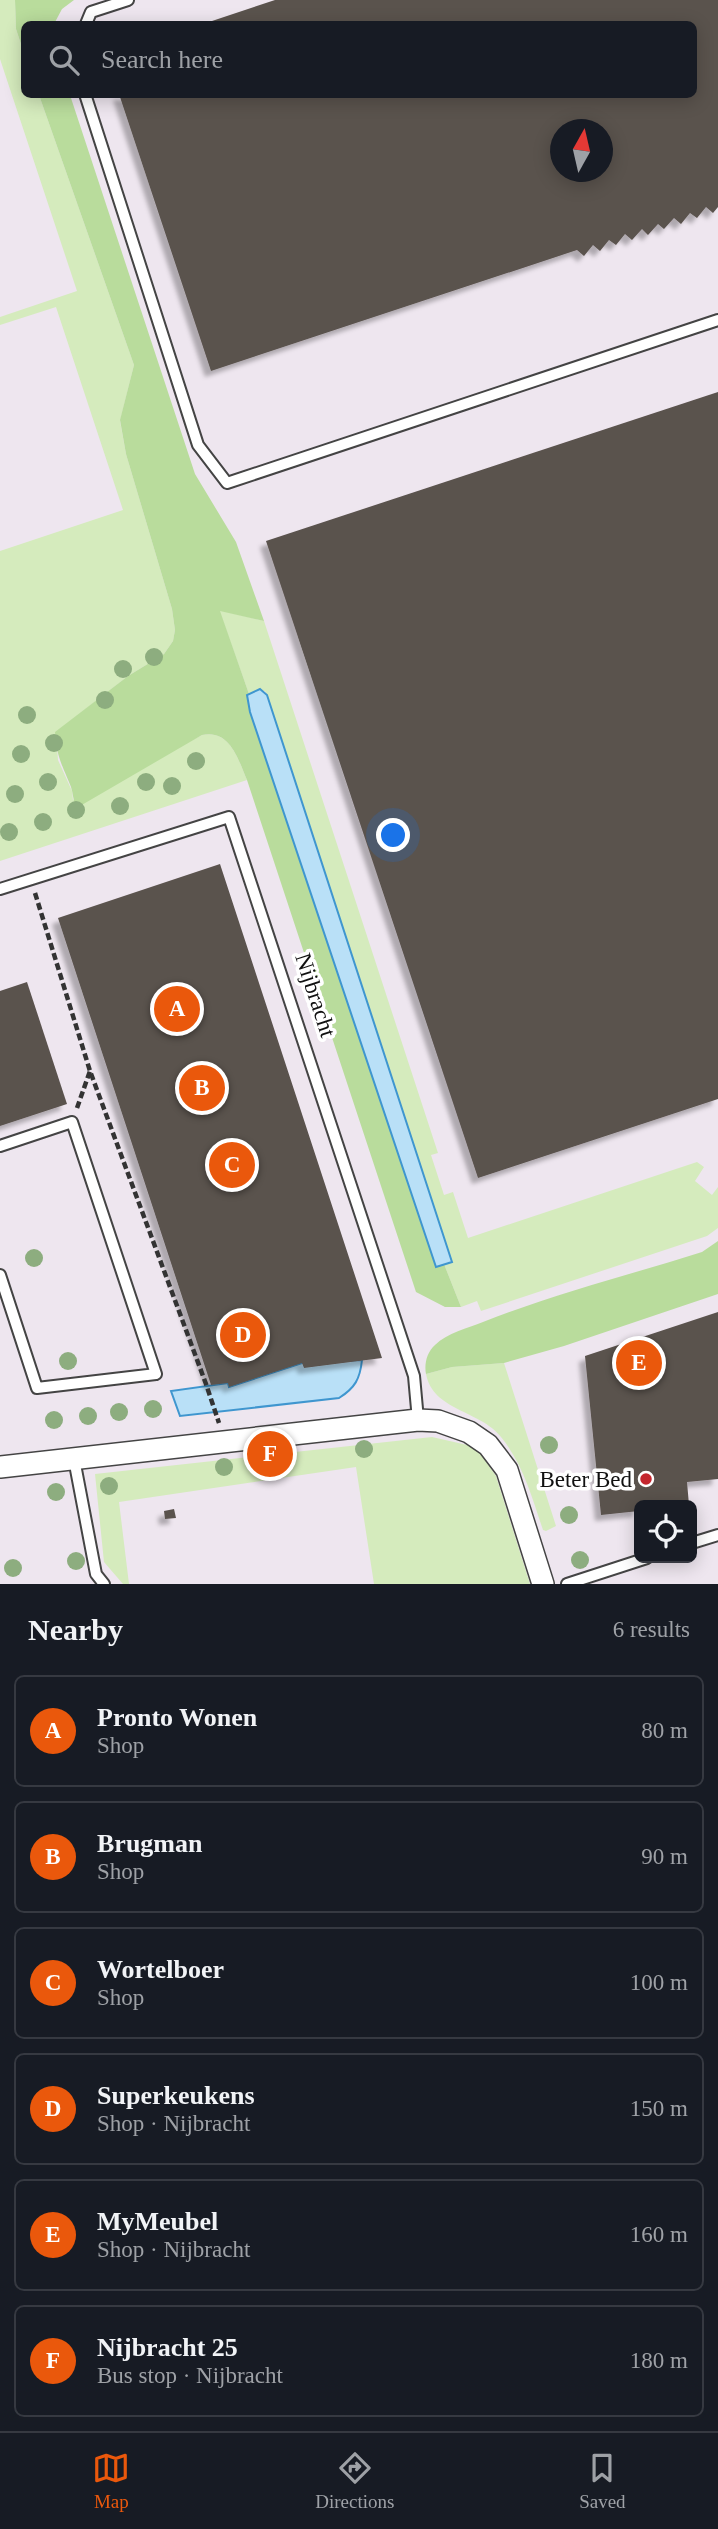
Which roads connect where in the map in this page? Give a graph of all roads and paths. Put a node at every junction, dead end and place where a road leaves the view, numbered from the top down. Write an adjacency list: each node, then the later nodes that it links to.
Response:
1 (128, 0): 2 (lane)
2 (87, 21)
3 (86, 98): 4 (lane)
4 (718, 320)
5 (30, 878): 6 (lane, Nijbracht); 7 (path); 12 (lane, Nijbracht)
6 (0, 889)
7 (90, 1071): 8 (path); 11 (path)
8 (72, 1122): 9 (lane); 10 (lane)
9 (0, 1146)
10 (0, 1275)
11 (216, 1417)
12 (418, 1420): 13 (street); 19 (street)
13 (74, 1459): 14 (street); 18 (lane)
14 (0, 1467)
15 (718, 1535): 16 (lane)
16 (697, 1541)
17 (634, 1562): 20 (lane)
18 (104, 1584)
19 (543, 1584)
20 (567, 1584)

